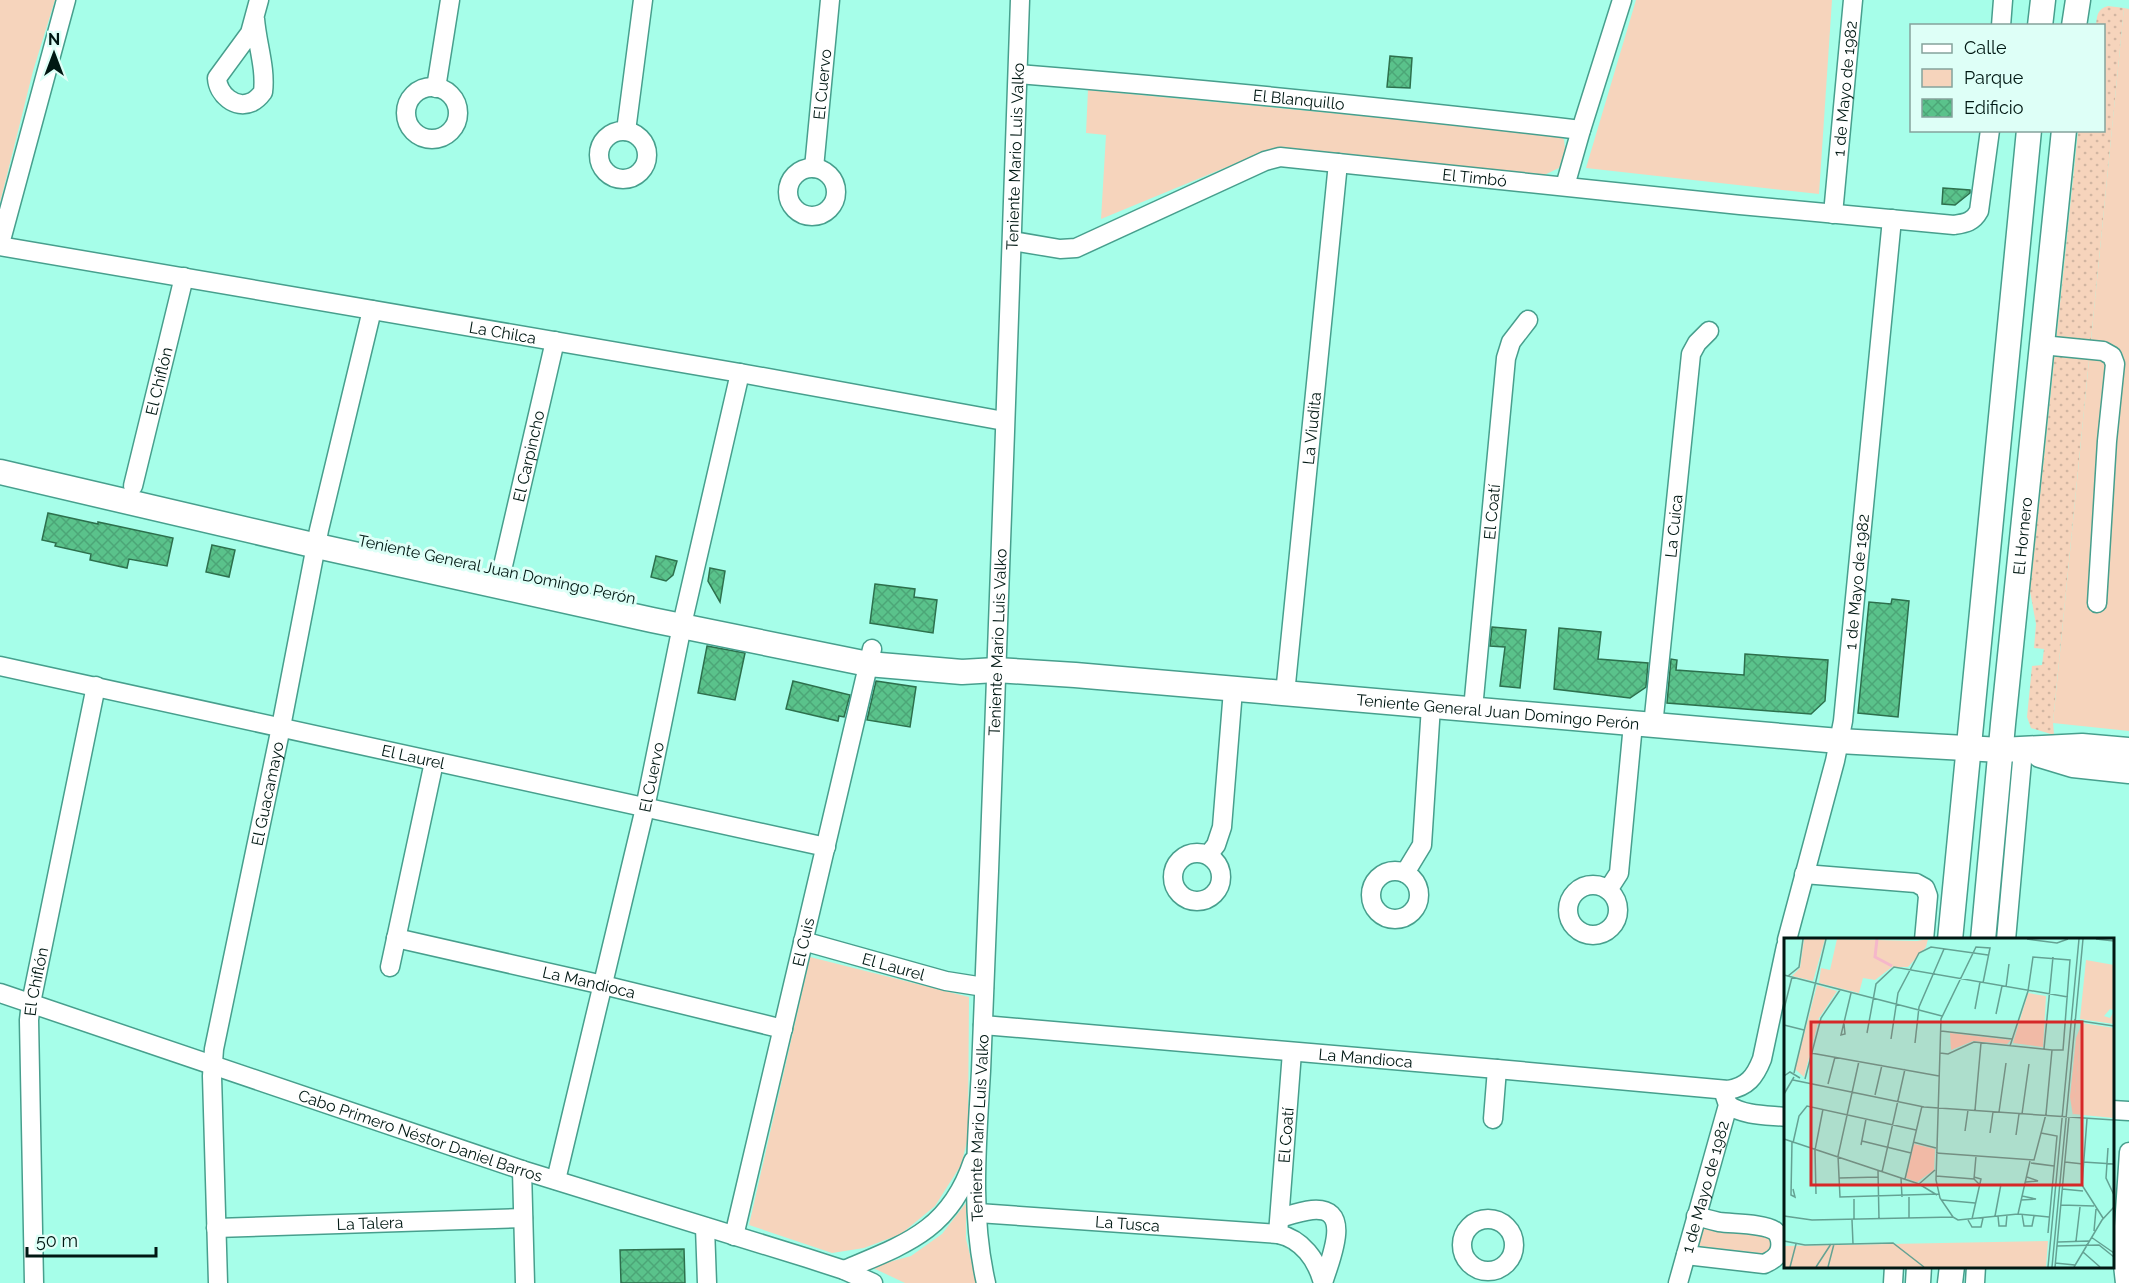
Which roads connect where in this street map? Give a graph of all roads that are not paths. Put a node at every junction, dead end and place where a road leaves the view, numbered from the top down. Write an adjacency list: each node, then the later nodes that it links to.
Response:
1 (66, 0): 29 (street)
2 (259, 0): 12 (street)
3 (450, 0): 17 (street)
4 (643, 0): 19 (street)
5 (830, 0): 24 (street, El Cuervo)
6 (1020, 0): 16 (street, Teniente Mario Luis Valko)
7 (1622, 0): 18 (street)
8 (1852, 0): 26 (street, 1 de Mayo de 1982)
9 (2003, 0): 13 (street)
10 (2043, 0): 14 (main road)
11 (2078, 0): 15 (main road)
12 (255, 19)
13 (2001, 24)
14 (2040, 24)
15 (2074, 24)
16 (1018, 74): 18 (street, El Blanquillo); 28 (street, Teniente Mario Luis Valko)
17 (436, 88)
18 (1581, 130): 25 (street)
19 (626, 131)
20 (1989, 132): 27 (street, El Timbó)
21 (2030, 132): 56 (main road, El Hornero)
22 (2064, 132): 35 (main road, El Hornero)
23 (1338, 163): 25 (street, El Timbó); 28 (street, El Timbó); 50 (street, La Viudita)
24 (814, 168)
25 (1565, 186): 26 (street, El Timbó)
26 (1833, 214): 27 (street, El Timbó)
27 (1892, 219): 55 (street, 1 de Mayo de 1982)
28 (1013, 240): 37 (street, Teniente Mario Luis Valko)
29 (0, 245): 30 (street, La Chilca)
30 (184, 277): 31 (street, La Chilca); 40 (street, El Chiflón)
31 (372, 310): 34 (street, La Chilca); 41 (street, El Guacamayo)
32 (1528, 320): 52 (street, El Coatí)
33 (1709, 331): 53 (street, La Cuica)
34 (555, 341): 36 (street, La Chilca); 42 (street, El Carpincho)
35 (2042, 345): 43 (street); 57 (main road, El Hornero)
36 (740, 373): 37 (street, La Chilca); 44 (street, El Cuervo)
37 (1004, 421): 47 (street, Teniente Mario Luis Valko)
38 (0, 458): 40 (main road, Teniente General Juan Domingo Perón)
39 (0, 472): 41 (main road, Teniente General Juan Domingo Perón)
40 (133, 486): 41 (main road, Teniente General Juan Domingo Perón)
41 (318, 538): 42 (main road, Teniente General Juan Domingo Perón); 44 (main road, Teniente General Juan Domingo Perón); 54 (street, El Guacamayo)
42 (502, 570): 44 (main road, Teniente General Juan Domingo Perón)
43 (2097, 603)
44 (683, 619): 45 (main road, Teniente General Juan Domingo Perón); 61 (street, El Cuervo)
45 (870, 657): 47 (main road, Teniente General Juan Domingo Perón); 62 (street, El Cuis)
46 (0, 666): 48 (street, El Laurel)
47 (996, 670): 49 (main road, Teniente General Juan Domingo Perón); 77 (street, Teniente Mario Luis Valko)
48 (96, 686): 54 (street, El Laurel); 79 (street, El Chiflón)
49 (1233, 690): 50 (main road, Teniente General Juan Domingo Perón); 63 (street)
50 (1285, 694): 51 (main road, Teniente General Juan Domingo Perón)
51 (1431, 706): 52 (main road, Teniente General Juan Domingo Perón); 64 (street)
52 (1473, 709): 53 (main road, Teniente General Juan Domingo Perón)
53 (1643, 725): 55 (main road, Teniente General Juan Domingo Perón); 66 (street, La Cuica)
54 (281, 728): 59 (street, El Laurel); 83 (street, El Guacamayo)
55 (1839, 741): 56 (main road, Teniente General Juan Domingo Perón); 65 (street, 1 de Mayo de 1982)
56 (1968, 748): 57 (main road, Teniente General Juan Domingo Perón); 70 (main road, El Hornero)
57 (2012, 750): 58 (main road); 60 (main road); 71 (main road, El Hornero); 72 (street, El Hornero)
58 (2129, 750)
59 (434, 762): 61 (street, El Laurel); 67 (street)
60 (2129, 771)
61 (645, 808): 62 (street, El Laurel); 76 (street, El Cuervo)
62 (826, 847): 73 (street, El Cuis)
63 (1208, 855)
64 (1405, 873)
65 (1804, 874): 68 (street, 1 de Mayo de 1982); 69 (street)
66 (1608, 890)
67 (396, 938): 75 (street); 76 (street, La Mandioca)
68 (1787, 938)
69 (1924, 938)
70 (1950, 938)
71 (1983, 938)
72 (2006, 938)
73 (803, 941): 77 (street, El Laurel); 81 (street, El Cuis)
74 (1784, 951): 85 (street, La Mandioca)
75 (390, 967)
76 (603, 985): 81 (street, La Mandioca); 93 (street, El Cuervo)
77 (984, 987): 80 (street, Teniente Mario Luis Valko)
78 (0, 993): 79 (street, Cabo Primero Néstor Daniel Barros)
79 (31, 1003): 83 (street, Cabo Primero Néstor Daniel Barros); 107 (street, El Chiflón)
80 (983, 1025): 82 (street, La Mandioca); 90 (street, Teniente Mario Luis Valko)
81 (783, 1029): 100 (street, El Cuis)
82 (1292, 1052): 84 (street, La Mandioca); 97 (street, El Coatí)
83 (212, 1063): 92 (street, Cabo Primero Néstor Daniel Barros); 99 (street, El Guacamayo)
84 (1497, 1068): 85 (street, La Mandioca); 89 (street)
85 (1725, 1098): 88 (street, La Mandioca); 95 (street, 1 de Mayo de 1982)
86 (2114, 1110): 87 (street)
87 (2129, 1111)
88 (1784, 1117)
89 (1493, 1119)
90 (977, 1151): 94 (street, Teniente Mario Luis Valko); 106 (street)
91 (2129, 1152): 119 (street)
92 (522, 1170): 93 (street, Cabo Primero Néstor Daniel Barros); 96 (street)
93 (556, 1180): 98 (street, Cabo Primero Néstor Daniel Barros)
94 (978, 1214): 97 (street, La Tusca); 112 (street, Teniente Mario Luis Valko)
95 (1696, 1216): 101 (street, 1 de Mayo de 1982); 101 (street)
96 (524, 1218): 99 (street, La Talera); 109 (street)
97 (1279, 1226): 113 (street); 113 (street)
98 (705, 1227): 100 (street, Cabo Primero Néstor Daniel Barros); 110 (street)
99 (216, 1228): 108 (street, El Guacamayo)
100 (734, 1236): 106 (street, Cabo Primero Néstor Daniel Barros)
101 (1686, 1255): 114 (street, 1 de Mayo de 1982)
102 (1894, 1268): 115 (street)
103 (1919, 1268): 116 (main road)
104 (1952, 1268): 117 (main road)
105 (1976, 1268): 118 (street)
106 (844, 1270): 111 (street, Cabo Primero Néstor Daniel Barros)
107 (34, 1283)
108 (218, 1283)
109 (525, 1283)
110 (707, 1283)
111 (873, 1283)
112 (986, 1283)
113 (1323, 1283)
114 (1678, 1283)
115 (1893, 1283)
116 (1918, 1283)
117 (1950, 1283)
118 (1975, 1283)
119 (2125, 1283)

